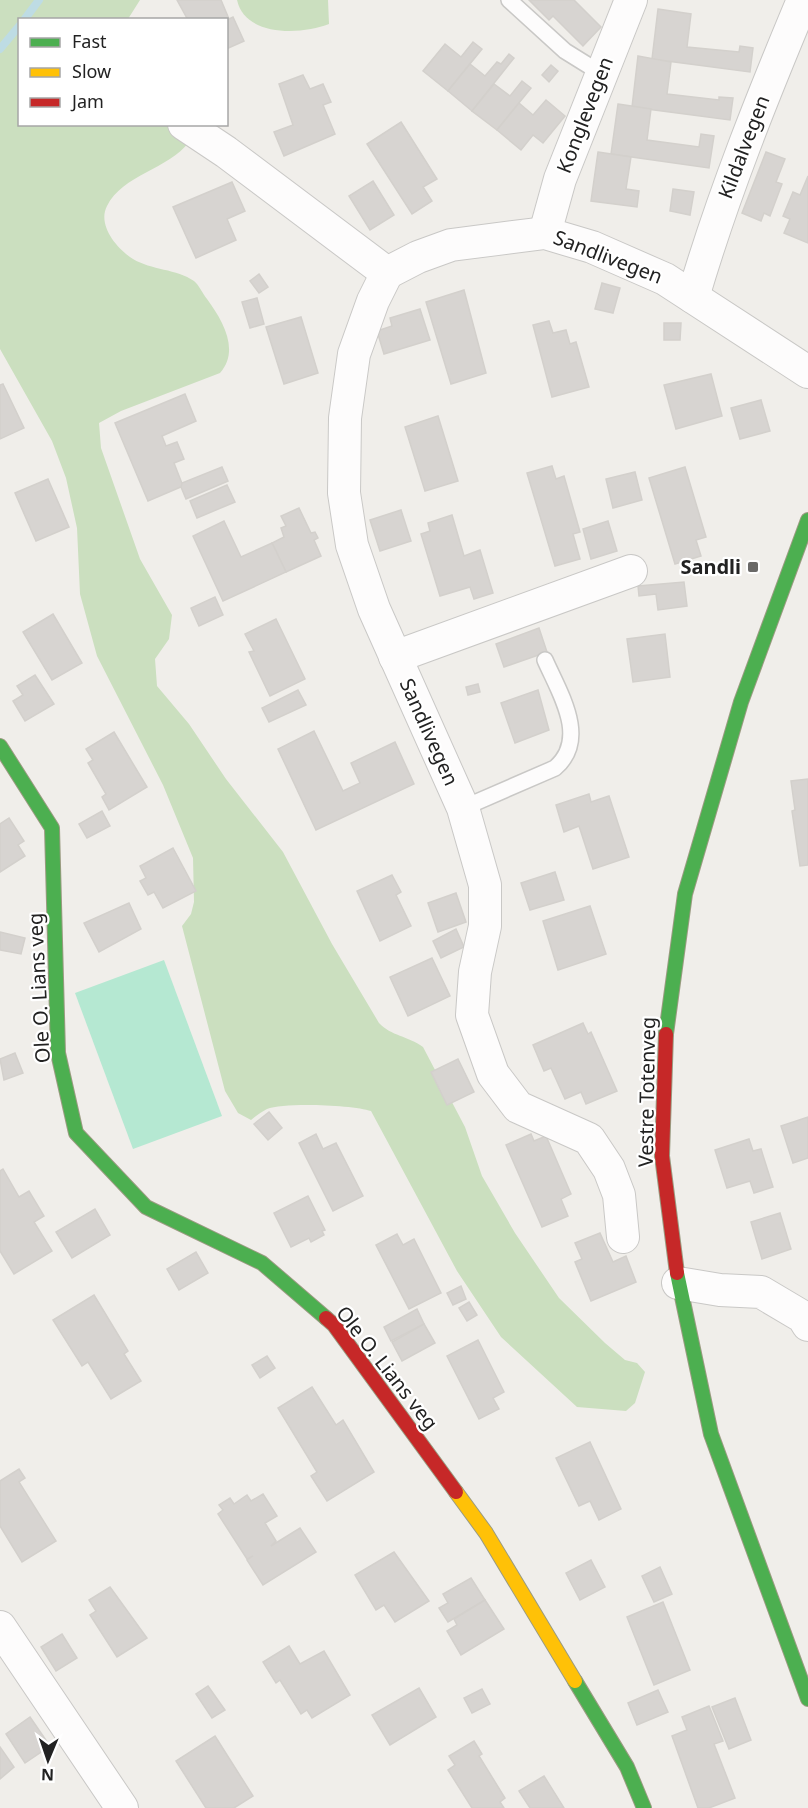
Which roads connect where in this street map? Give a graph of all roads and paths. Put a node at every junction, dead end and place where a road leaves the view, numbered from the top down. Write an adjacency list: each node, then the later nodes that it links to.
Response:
1 (509, 0): 4 (lane)
2 (631, 0): 4 (street, Konglevegen)
3 (802, 0): 8 (street, Kildalvegen)
4 (602, 74): 6 (street, Konglevegen)
5 (187, 126): 7 (street)
6 (546, 233): 7 (street, Sandlivegen); 8 (street, Sandlivegen)
7 (387, 273): 12 (street, Sandlivegen)
8 (693, 297): 9 (street, Sandlivegen)
9 (808, 372)
10 (808, 520): 17 (street, Vestre Totenveg)
11 (631, 571): 12 (street, Sandlivegen)
12 (395, 657): 15 (street, Sandlivegen)
13 (545, 660): 15 (lane, Sandlivegen)
14 (0, 746): 22 (street, Ole O. Lians veg)
15 (463, 808): 16 (street, Sandlivegen)
16 (623, 1237)
17 (678, 1283): 18 (street); 20 (street, Vestre Totenveg)
18 (808, 1325)
19 (0, 1627): 21 (street)
20 (808, 1699)
21 (122, 1808)
22 (644, 1808)

